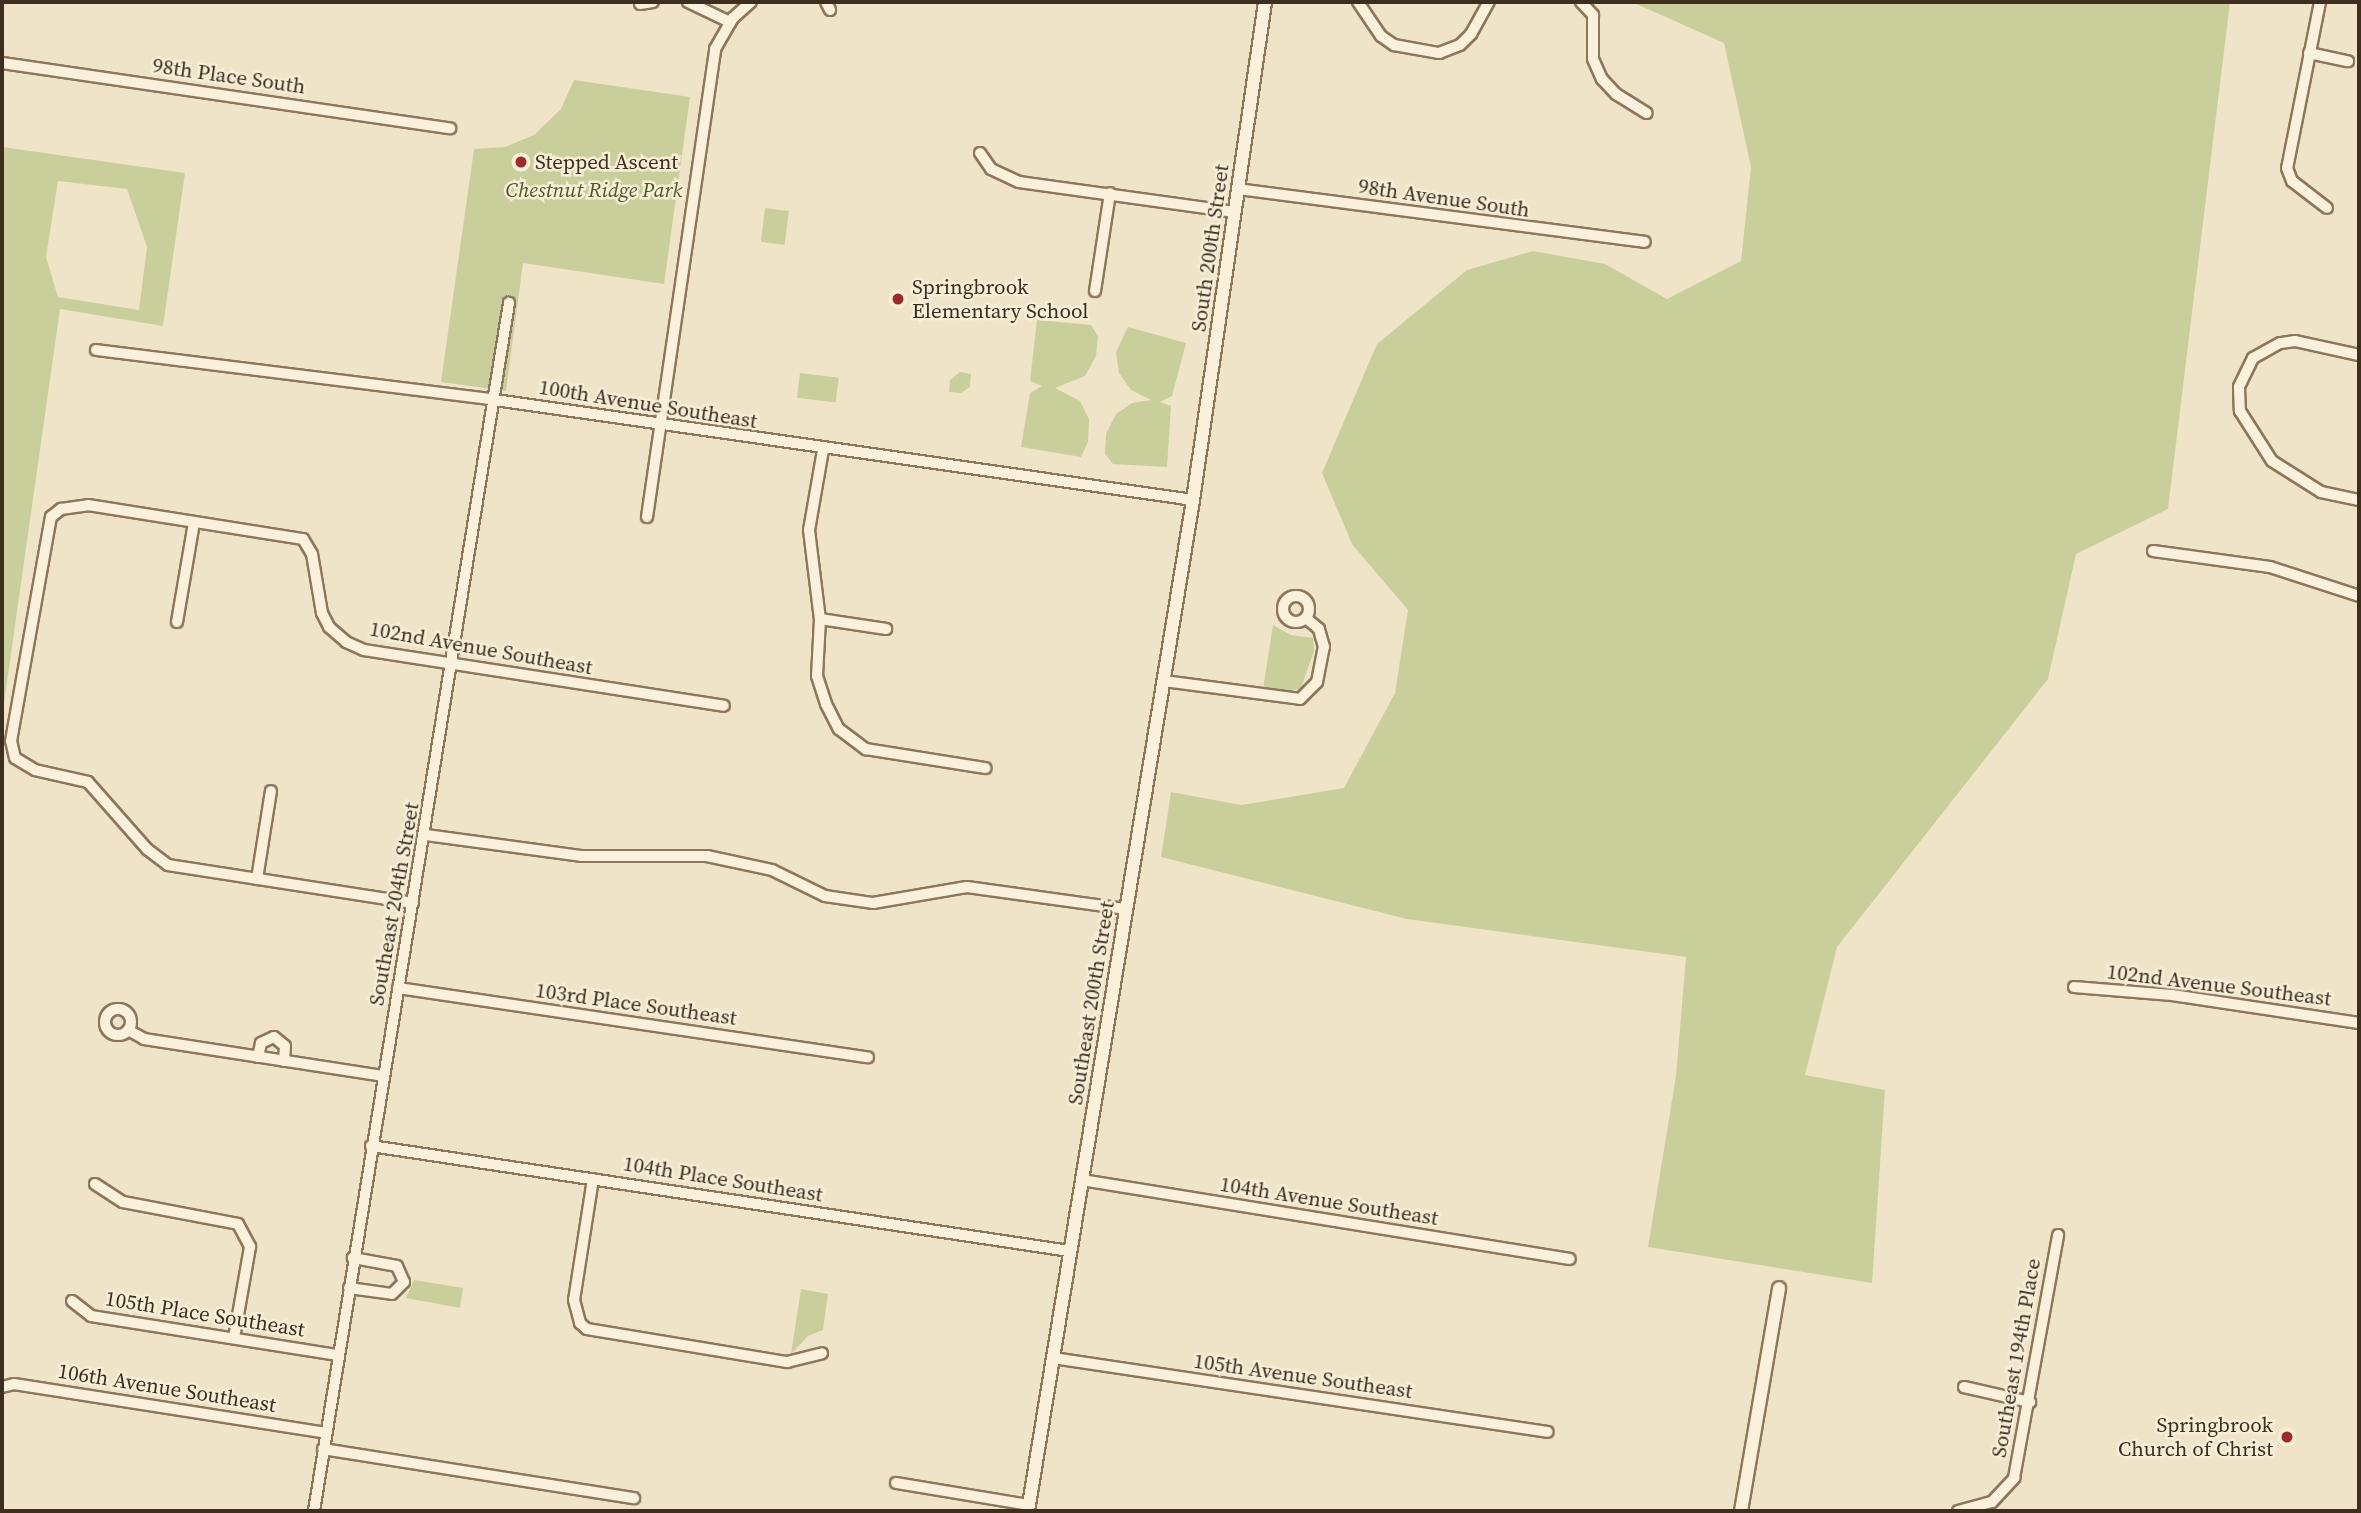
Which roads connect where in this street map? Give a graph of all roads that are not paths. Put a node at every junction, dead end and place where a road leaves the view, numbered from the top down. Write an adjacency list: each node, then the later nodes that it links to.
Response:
1 (653, 2): 9 (street)
2 (688, 2): 10 (street)
3 (751, 2): 10 (street)
4 (1265, 2): 17 (street, South 200th Street)
5 (1358, 2): 6 (street)
6 (1489, 2)
7 (1581, 2): 14 (street)
8 (2319, 2): 11 (street)
9 (640, 5)
10 (730, 22): 27 (street)
11 (2309, 53): 12 (street); 19 (street)
12 (2348, 61)
13 (2, 63): 15 (street, 98th Place South)
14 (1647, 113)
15 (450, 128)
16 (980, 153): 18 (street)
17 (1238, 189): 20 (street, South 200th Street); 21 (street, 98th Avenue South)
18 (1110, 193): 20 (street); 22 (street)
19 (2327, 208)
20 (1235, 212): 29 (street, South 200th Street)
21 (1645, 242)
22 (1095, 292)
23 (509, 303): 26 (street, Southeast 204th Street)
24 (96, 350): 26 (street, 100th Avenue Southeast)
25 (2359, 355): 30 (street)
26 (495, 400): 27 (street, 100th Avenue Southeast); 39 (street, Southeast 204th Street)
27 (657, 424): 28 (street, 100th Avenue Southeast); 31 (street)
28 (823, 450): 29 (street, 100th Avenue Southeast); 36 (street)
29 (1193, 500): 40 (street, Southeast 200th Street)
30 (2359, 500)
31 (646, 517)
32 (194, 523): 37 (street); 39 (street, 102nd Avenue Southeast); 45 (street)
33 (2153, 551): 34 (street)
34 (2359, 596)
35 (1306, 618): 40 (street)
36 (820, 619): 38 (street); 42 (street)
37 (177, 622)
38 (886, 629)
39 (454, 665): 41 (street, 102nd Avenue Southeast); 44 (street, Southeast 204th Street)
40 (1164, 681): 47 (street, Southeast 200th Street)
41 (724, 706)
42 (985, 768)
43 (271, 791): 45 (street)
44 (426, 835): 46 (street, Southeast 204th Street); 47 (street)
45 (257, 878): 46 (street)
46 (413, 903): 49 (street, Southeast 204th Street)
47 (1126, 909): 58 (street, Southeast 200th Street)
48 (2074, 987): 50 (street, 102nd Avenue Southeast)
49 (398, 988): 53 (street, 103rd Place Southeast); 55 (street, Southeast 204th Street)
50 (2359, 1023)
51 (128, 1030): 52 (street)
52 (258, 1057): 54 (street); 54 (street)
53 (868, 1057)
54 (284, 1061): 55 (street)
55 (384, 1076): 56 (street, Southeast 204th Street)
56 (371, 1146): 57 (street, 104th Place Southeast); 62 (street, Southeast 204th Street)
57 (593, 1179): 61 (street, 104th Place Southeast); 68 (street)
58 (1082, 1180): 61 (street, Southeast 200th Street); 63 (street, 104th Avenue Southeast)
59 (95, 1184): 67 (street)
60 (2058, 1235): 73 (street, Southeast 194th Place)
61 (1069, 1251): 70 (street, Southeast 200th Street)
62 (354, 1258): 64 (street, Southeast 204th Street); 64 (street)
63 (1570, 1259)
64 (349, 1288): 69 (street, Southeast 204th Street)
65 (1779, 1288): 81 (street)
66 (72, 1301): 67 (street, 105th Place Southeast)
67 (234, 1338): 69 (street, 105th Place Southeast)
68 (822, 1353)
69 (338, 1355): 75 (street, Southeast 204th Street)
70 (1053, 1358): 74 (street, 105th Avenue Southeast); 79 (street, Southeast 200th Street)
71 (2, 1387): 75 (street, 106th Avenue Southeast)
72 (1964, 1387): 73 (street)
73 (2030, 1402): 82 (street, Southeast 194th Place)
74 (1547, 1432)
75 (326, 1433): 76 (street, Southeast 204th Street)
76 (323, 1449): 78 (street); 80 (street, Southeast 204th Street)
77 (895, 1483): 79 (street)
78 (635, 1498)
79 (1029, 1508)
80 (314, 1511)
81 (1741, 1511)
82 (1958, 1511)

